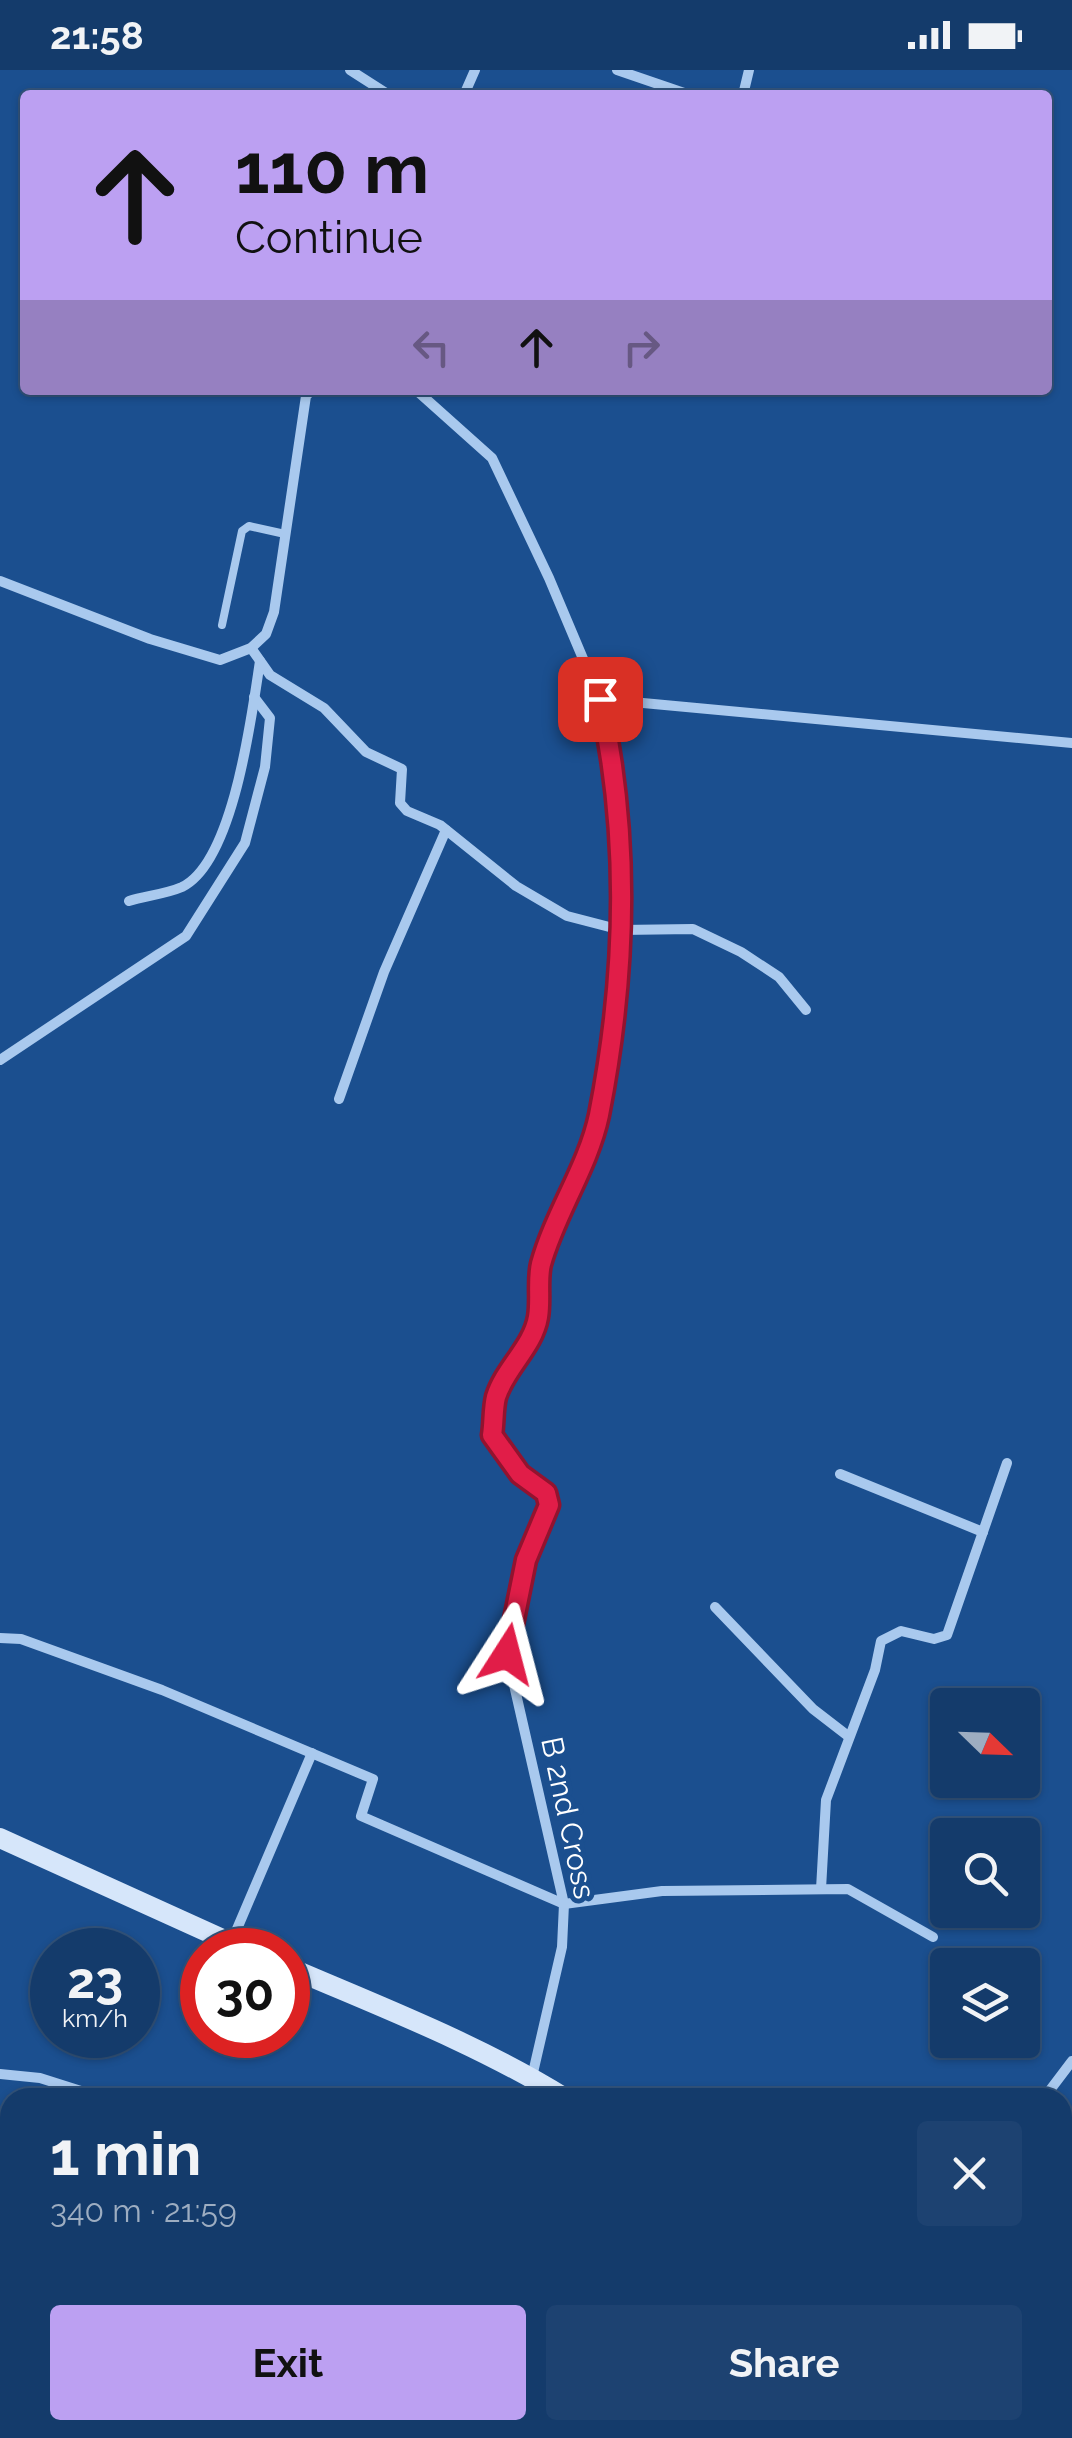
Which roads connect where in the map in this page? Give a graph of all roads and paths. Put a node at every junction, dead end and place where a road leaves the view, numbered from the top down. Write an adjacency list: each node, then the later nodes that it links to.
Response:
1 (350, 70): 3 (street)
2 (617, 70): 4 (street)
3 (381, 90)
4 (675, 90)
5 (307, 395): 7 (street)
6 (422, 395): 13 (street)
7 (285, 534): 9 (lane); 10 (street)
8 (0, 581): 10 (street)
9 (222, 625)
10 (251, 648): 11 (street)
11 (260, 661): 12 (street); 15 (street)
12 (254, 697): 16 (street); 19 (street)
13 (600, 699): 14 (street); 17 (street)
14 (1072, 744)
15 (446, 830): 17 (street); 20 (street)
16 (128, 900)
17 (621, 930): 18 (street); 30 (street, B 2nd Cross)
18 (806, 1010)
19 (0, 1060)
20 (339, 1099)
21 (1007, 1463): 23 (street)
22 (840, 1474): 23 (street)
23 (983, 1532): 26 (street)
24 (715, 1606): 26 (street)
25 (0, 1638): 27 (street)
26 (848, 1736): 29 (street)
27 (312, 1753): 30 (street); 32 (street)
28 (0, 1838): 31 (street)
29 (821, 1889): 30 (street); 33 (street)
30 (564, 1904): 37 (street, B 2nd Cross)
31 (197, 1928)
32 (246, 1928)
33 (934, 1937)
34 (310, 1977): 37 (street)
35 (1072, 2061): 40 (street)
36 (0, 2074): 38 (street)
37 (532, 2077): 39 (street)
38 (72, 2088)
39 (549, 2088)
40 (1052, 2088)

